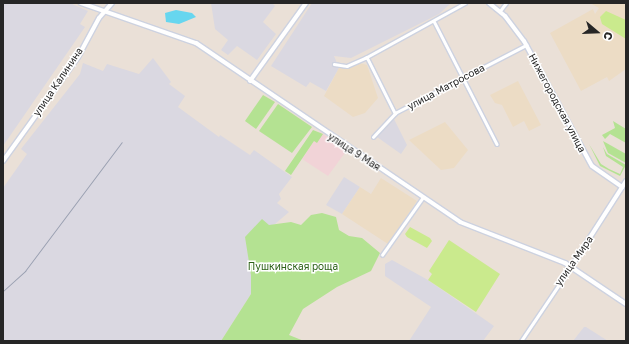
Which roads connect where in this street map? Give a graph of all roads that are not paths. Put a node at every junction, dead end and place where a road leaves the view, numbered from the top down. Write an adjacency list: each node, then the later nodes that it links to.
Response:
1 (81, 3): 8 (main road, улица 9 Мая)
2 (112, 3): 8 (main road, улица Калинина)
3 (306, 3): 14 (main road)
4 (465, 3): 9 (street)
5 (489, 3): 7 (main road, Нижегородская улица)
6 (506, 3): 7 (street)
7 (500, 11): 10 (main road, Нижегородская улица)
8 (103, 12): 14 (main road, улица 9 Мая); 18 (main road, улица Калинина)
9 (434, 21): 11 (street); 13 (street)
10 (526, 44): 13 (street, улица Матросова); 20 (main road, Нижегородская улица)
11 (367, 57): 12 (street); 15 (street)
12 (334, 64)
13 (463, 78): 15 (street, улица Матросова); 17 (street)
14 (250, 81): 21 (main road, улица 9 Мая)
15 (395, 113): 16 (street, улица Матросова)
16 (372, 137)
17 (496, 144)
18 (3, 161)
19 (626, 181): 20 (main road, улица Мира)
20 (622, 187): 23 (main road, улица Мира)
21 (423, 197): 22 (street); 23 (main road, улица 9 Мая)
22 (382, 255)
23 (570, 267): 24 (main road, улица 9 Мая); 25 (street, улица Мира)
24 (626, 304)
25 (522, 341)

